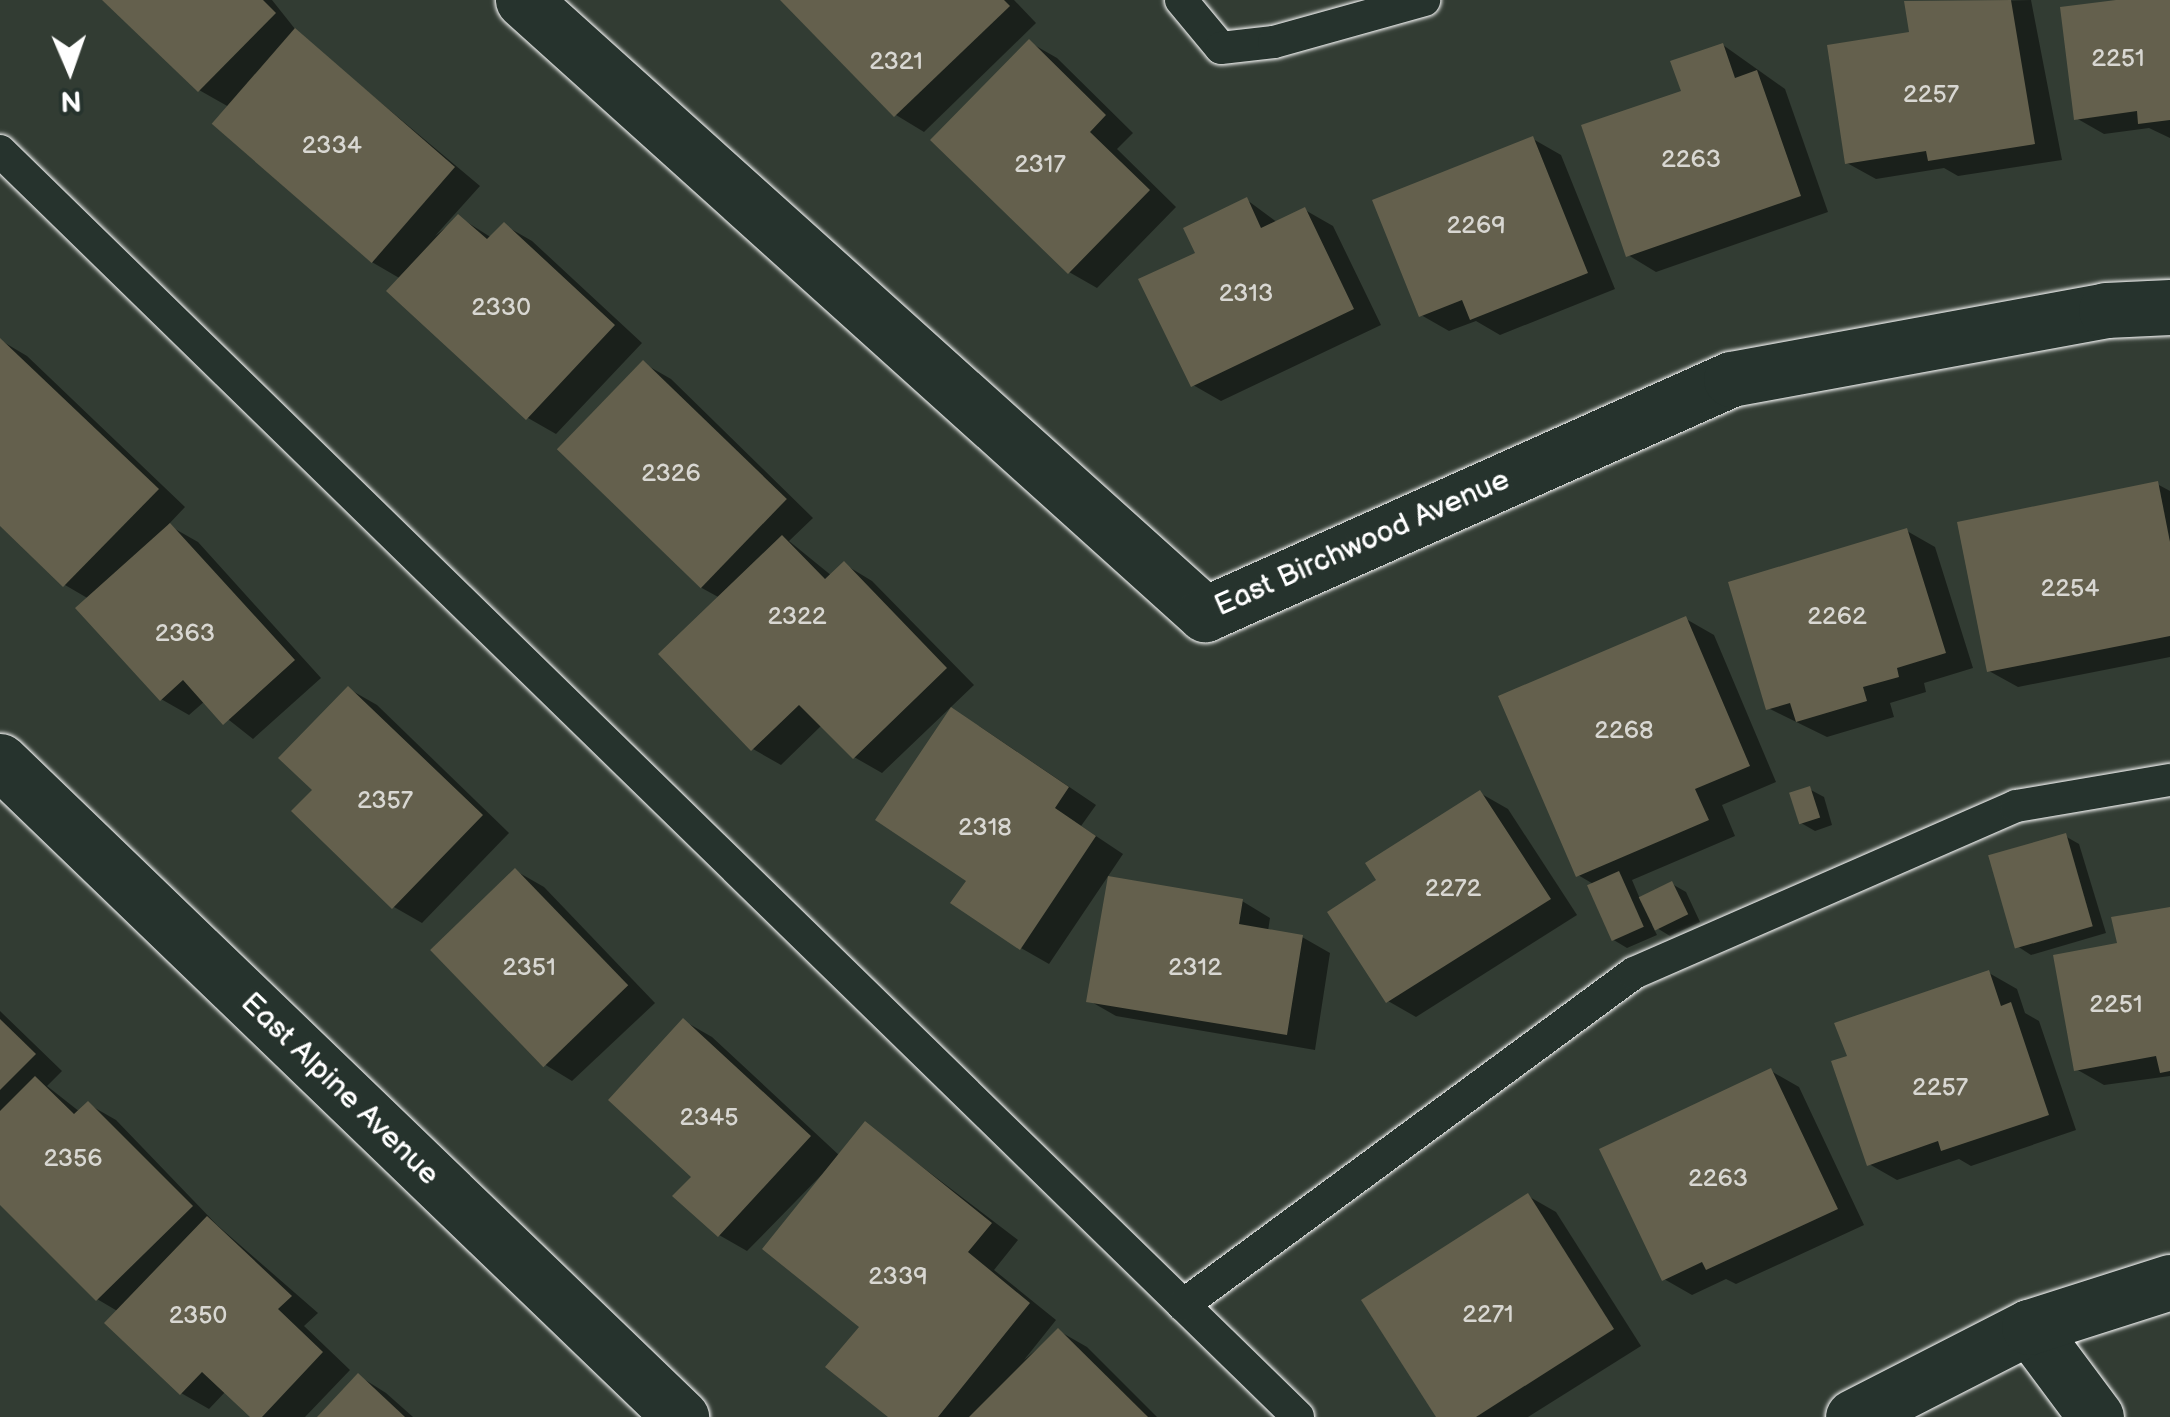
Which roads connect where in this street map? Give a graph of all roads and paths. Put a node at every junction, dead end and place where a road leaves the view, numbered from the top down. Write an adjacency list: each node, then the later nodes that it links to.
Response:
1 (522, 0): 5 (street, East Birchwood Avenue)
2 (1181, 0): 3 (lane)
3 (1424, 0)
4 (0, 151): 9 (lane)
5 (2170, 307)
6 (0, 761): 11 (street, East Alpine Avenue)
7 (2170, 780): 9 (lane)
8 (2170, 1282): 10 (street)
9 (1183, 1305): 12 (lane)
10 (2029, 1327): 13 (street); 14 (street)
11 (681, 1417)
12 (1298, 1417)
13 (1853, 1417)
14 (2096, 1417)

